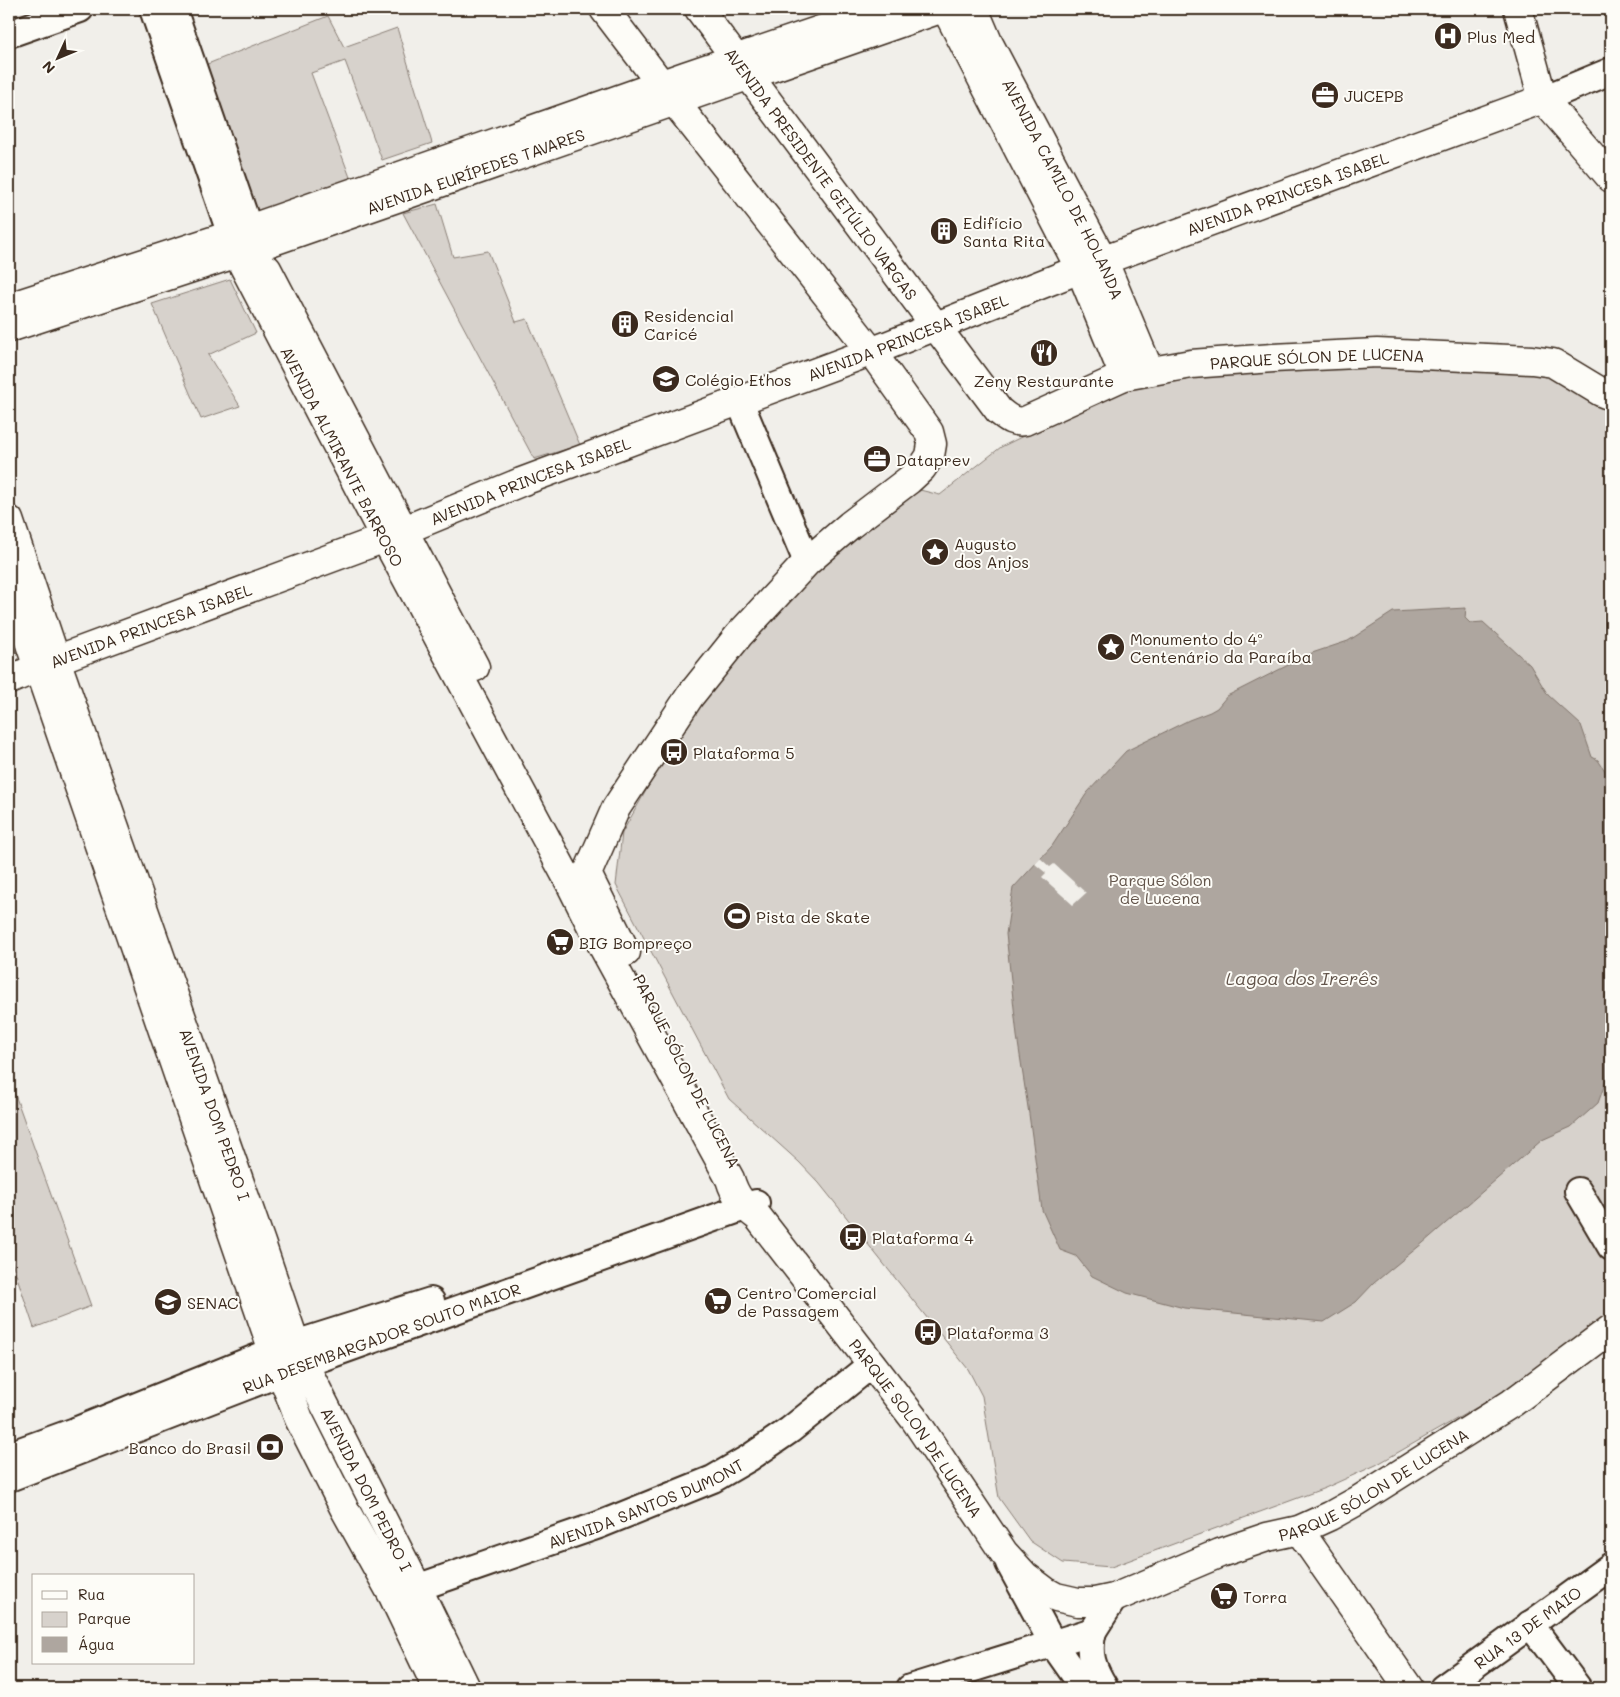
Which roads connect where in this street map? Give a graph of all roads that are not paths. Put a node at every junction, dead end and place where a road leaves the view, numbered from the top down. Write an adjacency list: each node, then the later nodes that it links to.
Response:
1 (80, 9): 11 (street)
2 (153, 9): 17 (street, AVENIDA ALMIRANTE BARROSO)
3 (173, 9): 17 (street, AVENIDA ALMIRANTE BARROSO)
4 (604, 9): 14 (main road)
5 (699, 9): 12 (main road, AVENIDA PRESIDENTE GETÚLIO VARGAS)
6 (882, 9): 12 (main road, AVENIDA EURÍPEDES TAVARES)
7 (940, 9): 12 (main road, AVENIDA EURÍPEDES TAVARES)
8 (946, 9): 18 (main road, AVENIDA CAMILO DE HOLANDA)
9 (974, 9): 18 (main road, AVENIDA CAMILO DE HOLANDA)
10 (1518, 9): 15 (main road)
11 (9, 34)
12 (742, 67): 14 (main road, AVENIDA EURÍPEDES TAVARES); 20 (main road, AVENIDA PRESIDENTE GETÚLIO VARGAS)
13 (1611, 72): 15 (street, AVENIDA PRINCESA ISABEL)
14 (667, 92): 17 (main road, AVENIDA EURÍPEDES TAVARES); 22 (main road)
15 (1543, 99): 16 (main road); 18 (main road, AVENIDA PRINCESA ISABEL)
16 (1611, 178)
17 (243, 241): 19 (main road, AVENIDA EURÍPEDES TAVARES); 21 (main road, AVENIDA EURÍPEDES TAVARES); 28 (main road, AVENIDA ALMIRANTE BARROSO)
18 (1092, 265): 20 (main road, AVENIDA PRINCESA ISABEL); 23 (main road, AVENIDA CAMILO DE HOLANDA)
19 (9, 307)
20 (934, 327): 22 (main road, AVENIDA PRINCESA ISABEL); 26 (main road, AVENIDA PRESIDENTE GETÚLIO VARGAS)
21 (9, 328)
22 (871, 351): 25 (main road, AVENIDA PRINCESA ISABEL); 29 (main road)
23 (1137, 373): 24 (main road, PARQUE SÓLON DE LUCENA); 26 (main road, PARQUE SÓLON DE LUCENA)
24 (1611, 396)
25 (739, 400): 28 (main road, AVENIDA PRINCESA ISABEL); 29 (street)
26 (1025, 421)
27 (9, 520): 31 (main road, AVENIDA DOM PEDRO I)
28 (394, 535): 31 (main road, AVENIDA PRINCESA ISABEL); 33 (main road, AVENIDA ALMIRANTE BARROSO)
29 (808, 562): 33 (main road)
30 (9, 583): 31 (main road, AVENIDA DOM PEDRO I)
31 (46, 664): 32 (main road, AVENIDA PRINCESA ISABEL); 38 (main road, AVENIDA DOM PEDRO I)
32 (9, 680)
33 (579, 880): 35 (main road, PARQUE SÓLON DE LUCENA)
34 (1578, 1191): 36 (street)
35 (748, 1202): 38 (street, RUA DESEMBARGADOR SOUTO MAIOR); 39 (main road, PARQUE SOLON DE LUCENA)
36 (1611, 1247)
37 (1611, 1329): 42 (main road, PARQUE SÓLON DE LUCENA)
38 (288, 1358): 40 (street, RUA DESEMBARGADOR SOUTO MAIOR); 41 (street, RUA DESEMBARGADOR SOUTO MAIOR); 45 (main road, AVENIDA DOM PEDRO I)
39 (872, 1364): 43 (main road, PARQUE SOLON DE LUCENA); 45 (street, AVENIDA SANTOS DUMONT)
40 (9, 1455)
41 (9, 1478)
42 (1299, 1530): 46 (main road, PARQUE SÓLON DE LUCENA); 55 (main road)
43 (1004, 1553): 46 (main road, PARQUE SÓLON DE LUCENA); 49 (street, PARQUE SOLON DE LUCENA)
44 (1611, 1566): 47 (street, RUA 13 DE MAIO)
45 (405, 1591): 50 (main road, AVENIDA DOM PEDRO I); 51 (main road, AVENIDA DOM PEDRO I)
46 (1114, 1598): 48 (street)
47 (1530, 1624): 56 (street, RUA 13 DE MAIO); 57 (street)
48 (1093, 1632): 49 (street); 54 (street)
49 (1053, 1644): 52 (street); 53 (street, PARQUE SOLON DE LUCENA)
50 (437, 1688)
51 (466, 1688)
52 (910, 1688)
53 (1084, 1688)
54 (1105, 1688)
55 (1409, 1688)
56 (1443, 1688)
57 (1578, 1688)

